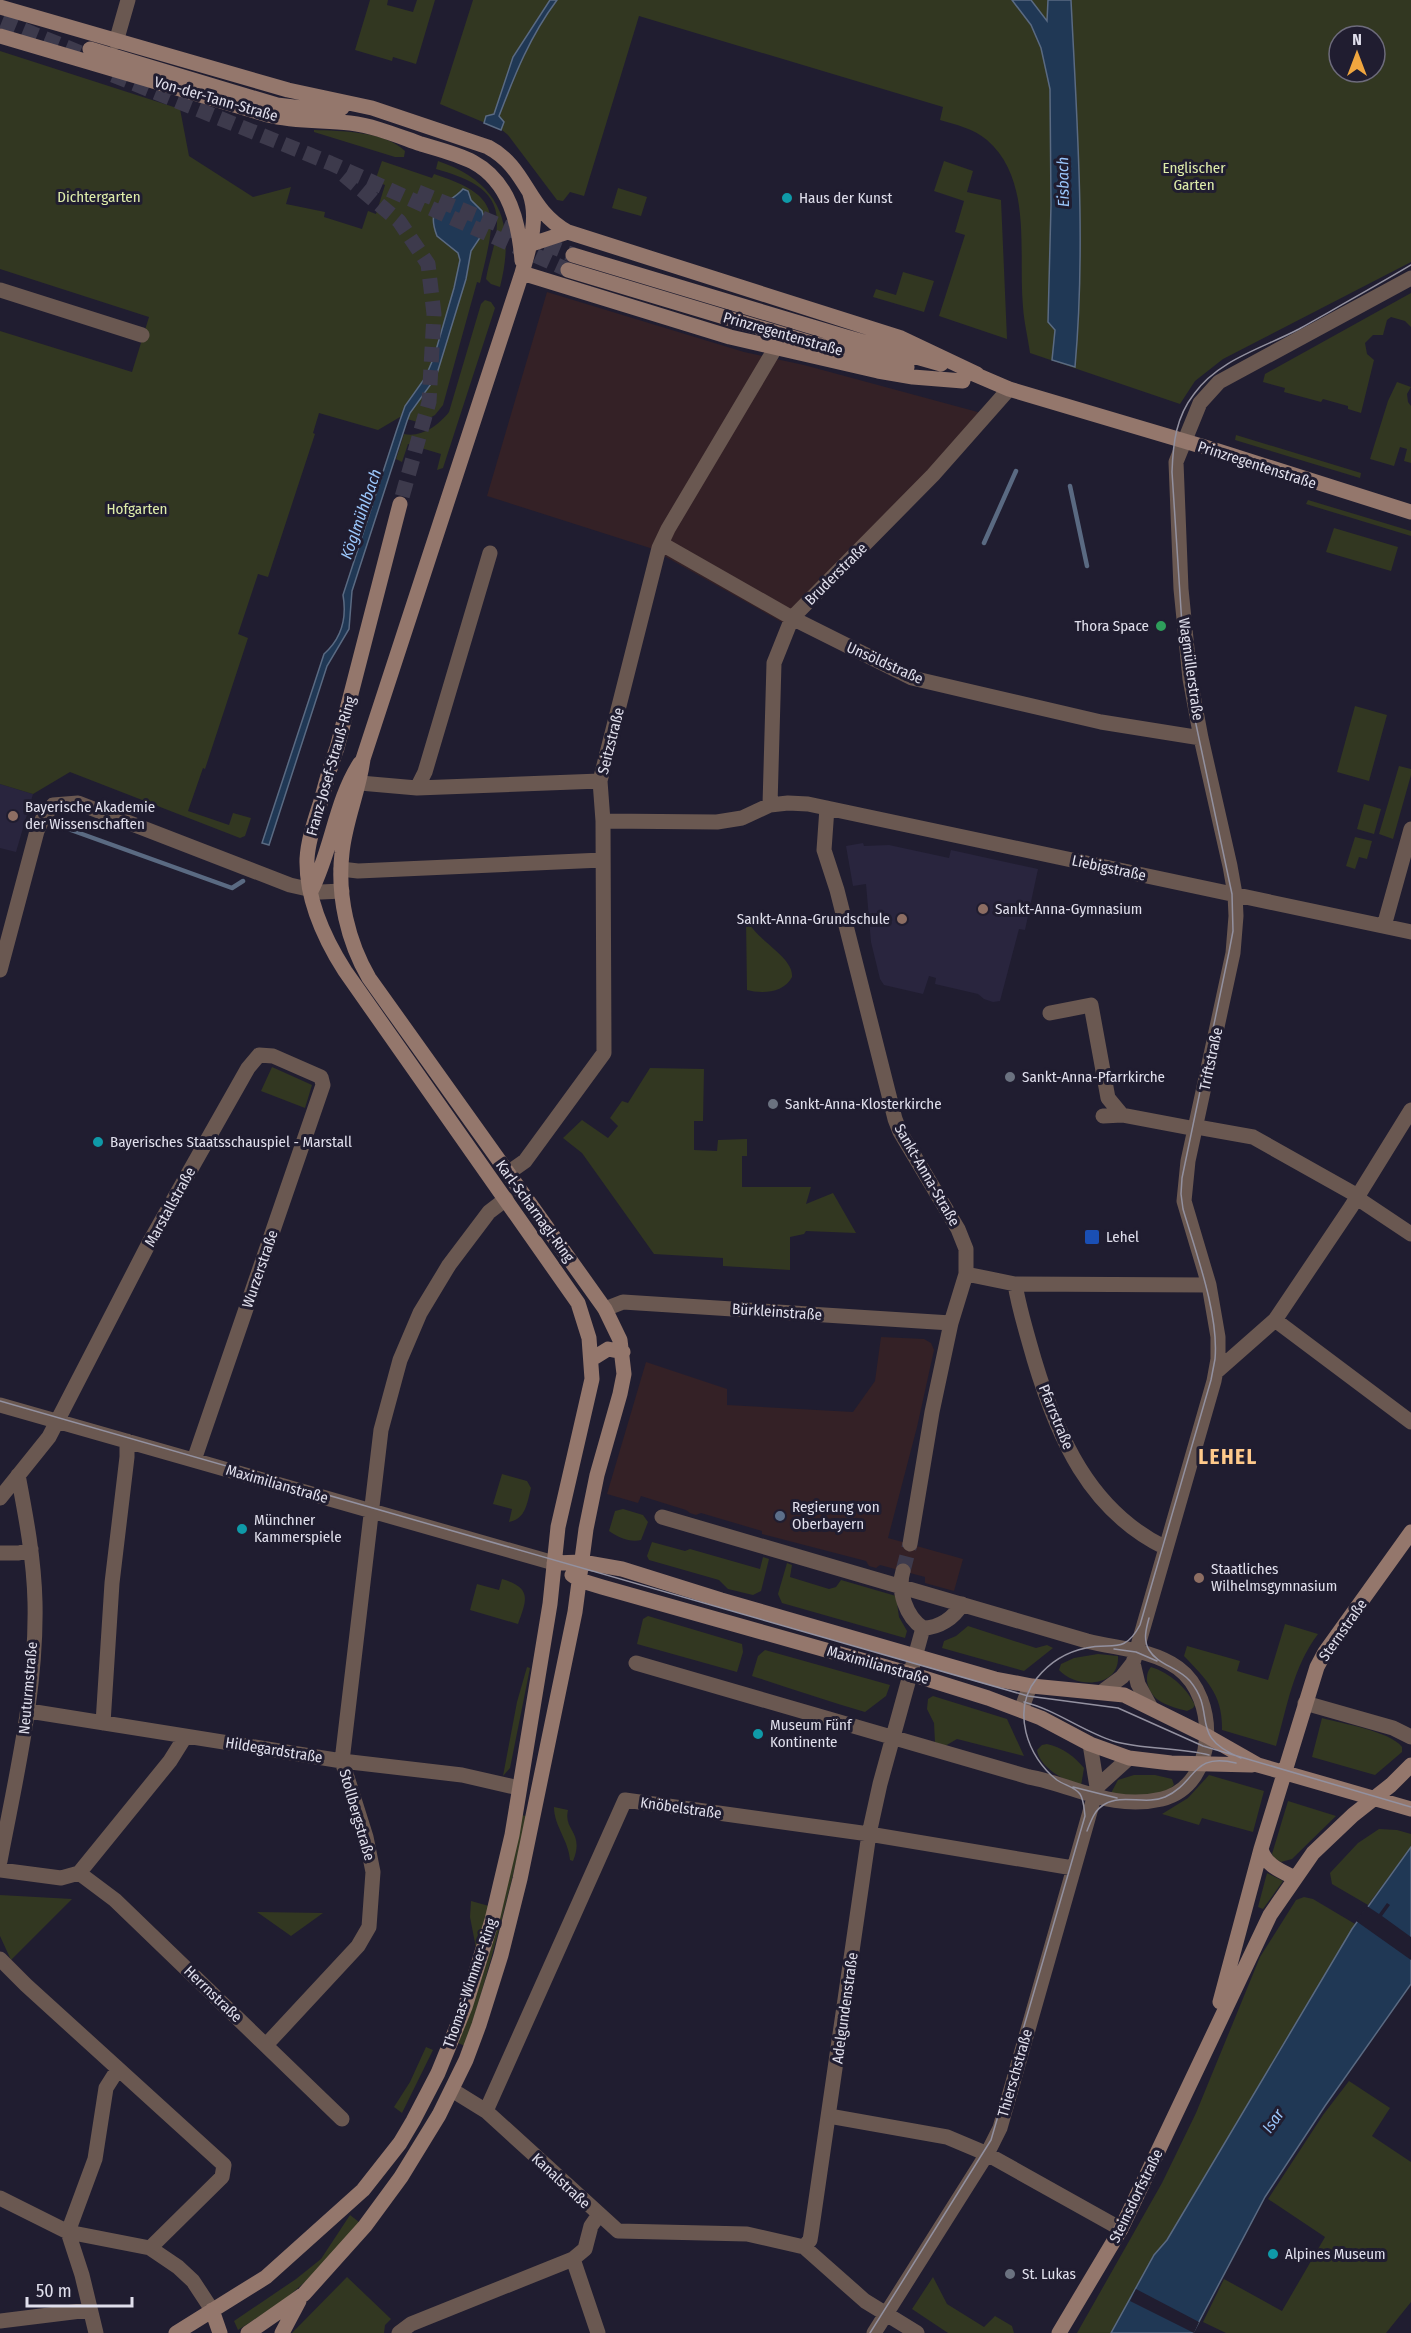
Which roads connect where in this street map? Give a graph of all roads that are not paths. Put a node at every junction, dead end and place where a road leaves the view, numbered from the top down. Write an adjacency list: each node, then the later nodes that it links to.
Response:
1 (128, 0): 4 (street)
2 (0, 7): 4 (main road, Von-der-Tann-Straße)
3 (0, 36): 9 (main road, Von-der-Tann-Straße)
4 (116, 42): 6 (main road, Von-der-Tann-Straße)
5 (90, 49): 6 (main road)
6 (372, 108): 7 (main road, Von-der-Tann-Straße)
7 (530, 194): 8 (main road, Von-der-Tann-Straße); 9 (main road, Franz-Josef-Strauß-Ring)
8 (568, 232): 9 (main road); 17 (main road, Von-der-Tann-Straße)
9 (525, 246): 12 (main road, Franz-Josef-Strauß-Ring)
10 (573, 255): 17 (main road, Prinzregentenstraße)
11 (568, 270): 18 (main road, Prinzregentenstraße)
12 (522, 273): 16 (main road); 27 (main road, Franz-Josef-Strauß-Ring)
13 (1411, 278): 20 (street, Wagmüllerstraße)
14 (0, 290): 15 (street)
15 (142, 335)
16 (776, 347): 18 (main road); 23 (street, Seitzstraße)
17 (977, 374): 19 (main road, Prinzregentenstraße)
18 (963, 381): 19 (main road, Prinzregentenstraße)
19 (1005, 388): 20 (main road, Prinzregentenstraße); 25 (street, Bruderstraße)
20 (1183, 441): 22 (main road, Prinzregentenstraße); 26 (street, Wagmüllerstraße)
21 (400, 504): 37 (main road, Franz-Josef-Strauß-Ring)
22 (1411, 512)
23 (662, 544): 25 (street, Unsöldstraße); 28 (street, Seitzstraße)
24 (490, 553): 30 (street)
25 (792, 618): 26 (street, Unsöldstraße); 31 (street, Bruderstraße)
26 (1201, 738): 39 (street, Wagmüllerstraße)
27 (363, 759): 29 (main road, Franz-Josef-Strauß-Ring); 37 (main road, Franz-Josef-Strauß-Ring)
28 (600, 781): 30 (street); 33 (street, Seitzstraße)
29 (360, 783): 30 (street); 36 (main road, Franz-Josef-Strauß-Ring)
30 (417, 788)
31 (770, 805): 32 (street, Liebigstraße); 33 (street)
32 (827, 808): 39 (street, Liebigstraße); 53 (street, Sankt-Anna-Straße)
33 (603, 821): 35 (street, Seitzstraße)
34 (1411, 829): 40 (street)
35 (602, 860): 36 (street); 49 (street, Seitzstraße)
36 (341, 869): 38 (main road, Karl-Scharnagl-Ring)
37 (311, 891): 38 (street); 42 (street); 51 (main road, Karl-Scharnagl-Ring)
38 (342, 891): 49 (main road, Karl-Scharnagl-Ring)
39 (1235, 894): 40 (street, Liebigstraße); 48 (street, Triftstraße)
40 (1384, 927): 41 (street, Liebigstraße)
41 (1411, 932)
42 (0, 970)
43 (1050, 1013): 46 (street)
44 (321, 1077): 63 (street, Marstallstraße); 66 (street, Wurzerstraße)
45 (1411, 1110): 50 (street)
46 (1122, 1115): 47 (street); 48 (street)
47 (1103, 1116)
48 (1196, 1128): 50 (street); 55 (street, Triftstraße)
49 (508, 1173): 56 (main road, Karl-Scharnagl-Ring)
50 (1358, 1197): 52 (street); 57 (street)
51 (506, 1199): 60 (main road, Karl-Scharnagl-Ring); 69 (street, Stollbergstraße)
52 (1411, 1234)
53 (966, 1274): 54 (street); 58 (street, Sankt-Anna-Straße)
54 (1015, 1284): 55 (street); 73 (street, Pfarrstraße)
55 (1209, 1285): 61 (street, Triftstraße)
56 (605, 1309): 58 (street, Bürkleinstraße); 59 (main road, Karl-Scharnagl-Ring)
57 (1275, 1320): 61 (street); 64 (street)
58 (951, 1323): 72 (street, Sankt-Anna-Straße)
59 (623, 1352): 60 (main road); 76 (main road, Karl-Scharnagl-Ring)
60 (592, 1359): 77 (main road, Karl-Scharnagl-Ring)
61 (1216, 1372): 73 (street)
62 (0, 1405): 63 (street, Maximilianstraße)
63 (57, 1421): 65 (street, Maximilianstraße); 67 (street)
64 (1411, 1422)
65 (127, 1441): 66 (street, Maximilianstraße); 93 (street)
66 (194, 1460): 69 (street, Maximilianstraße)
67 (18, 1475): 68 (street); 74 (street, Neuturmstraße)
68 (0, 1498)
69 (373, 1511): 77 (street, Maximilianstraße); 100 (street, Stollbergstraße)
70 (663, 1517): 78 (street)
71 (1411, 1532): 88 (main road, Sternstraße)
72 (910, 1544)
73 (1166, 1548): 82 (street)
74 (32, 1549): 75 (street); 92 (street, Neuturmstraße)
75 (0, 1552)
76 (582, 1562): 77 (main road, Maximilianstraße); 79 (main road, Karl-Scharnagl-Ring); 84 (main road, Maximilianstraße)
77 (554, 1563): 79 (main road, Maximilianstraße); 87 (main road, Thomas-Wimmer-Ring)
78 (902, 1579): 80 (street); 81 (street)
79 (579, 1580): 84 (main road, Maximilianstraße); 90 (main road, Thomas-Wimmer-Ring)
80 (962, 1604): 81 (street); 82 (street)
81 (923, 1628): 84 (street)
82 (1135, 1657): 86 (street); 89 (street); 94 (street)
83 (636, 1663): 96 (street)
84 (913, 1665): 85 (main road, Maximilianstraße); 91 (main road, Maximilianstraße); 96 (street, Adelgundenstraße)
85 (1030, 1686): 86 (main road, Maximilianstraße); 91 (street)
86 (1103, 1691): 89 (main road, Maximilianstraße)
87 (533, 1697): 90 (main road); 105 (main road, Thomas-Wimmer-Ring)
88 (1305, 1703): 97 (street); 104 (main road, Sternstraße)
89 (1150, 1706): 94 (main road, Maximilianstraße)
90 (555, 1709): 120 (main road, Thomas-Wimmer-Ring)
91 (1022, 1710): 98 (main road, Maximilianstraße)
92 (29, 1711): 93 (street, Hildegardstraße); 111 (street, Neuturmstraße)
93 (103, 1723): 95 (street, Hildegardstraße)
94 (1207, 1736): 101 (street); 102 (main road, Maximilianstraße)
95 (185, 1737): 100 (street, Hildegardstraße); 114 (street)
96 (894, 1737): 106 (street); 109 (street, Adelgundenstraße)
97 (1411, 1737)
98 (1090, 1744): 99 (main road, Maximilianstraße); 106 (street, Thierschstraße)
99 (1129, 1758): 101 (main road, Maximilianstraße); 106 (street)
100 (342, 1761): 105 (street, Hildegardstraße); 117 (street, Stollbergstraße)
101 (1201, 1763): 102 (main road, Maximilianstraße); 106 (street)
102 (1258, 1765): 104 (main road, Maximilianstraße)
103 (1411, 1765): 107 (main road, Steinsdorfstraße)
104 (1284, 1773): 107 (main road, Maximilianstraße); 110 (main road, Steinsdorfstraße)
105 (519, 1788): 126 (main road, Thomas-Wimmer-Ring)
106 (1096, 1792): 112 (street, Thierschstraße)
107 (1375, 1798): 108 (main road, Maximilianstraße); 115 (main road, Steinsdorfstraße)
108 (1407, 1808)
109 (869, 1834): 112 (street, Knöbelstraße); 121 (street, Knöbelstraße); 122 (street, Adelgundenstraße)
110 (1261, 1849): 115 (main road); 118 (main road, Steinsdorfstraße)
111 (0, 1861)
112 (1073, 1868): 124 (street, Thierschstraße)
113 (0, 1870): 114 (street)
114 (80, 1874): 117 (street, Herrnstraße)
115 (1295, 1878): 118 (main road, Steinsdorfstraße)
116 (0, 1959): 119 (street)
117 (266, 2045): 123 (street, Herrnstraße)
118 (1205, 2054): 129 (main road, Steinsdorfstraße)
119 (118, 2069): 130 (street); 132 (street)
120 (452, 2090): 121 (street, Kanalstraße); 128 (main road, Thomas-Wimmer-Ring)
121 (486, 2111): 127 (street, Kanalstraße)
122 (829, 2116): 124 (street); 131 (street, Adelgundenstraße)
123 (342, 2119)
124 (987, 2154): 129 (street); 137 (street, Thierschstraße)
125 (0, 2198): 130 (street)
126 (343, 2207): 128 (main road); 136 (main road, Thomas-Wimmer-Ring)
127 (598, 2216): 131 (street); 133 (street, Kanalstraße)
128 (365, 2226): 134 (main road, Thomas-Wimmer-Ring)
129 (1121, 2229): 148 (main road, Steinsdorfstraße)
130 (68, 2232): 132 (street); 135 (street)
131 (804, 2247): 137 (street)
132 (150, 2248): 136 (street)
133 (573, 2259): 139 (street); 145 (street)
134 (304, 2294): 143 (main road, Thomas-Wimmer-Ring); 144 (main road)
135 (89, 2310): 138 (street); 140 (street)
136 (212, 2310): 141 (main road, Thomas-Wimmer-Ring); 142 (main road)
137 (886, 2313): 146 (street, Thierschstraße); 147 (street)
138 (0, 2321)
139 (401, 2331)
140 (96, 2333)
141 (176, 2333)
142 (220, 2333)
143 (248, 2333)
144 (282, 2333)
145 (598, 2333)
146 (874, 2333)
147 (917, 2333)
148 (1059, 2333)

